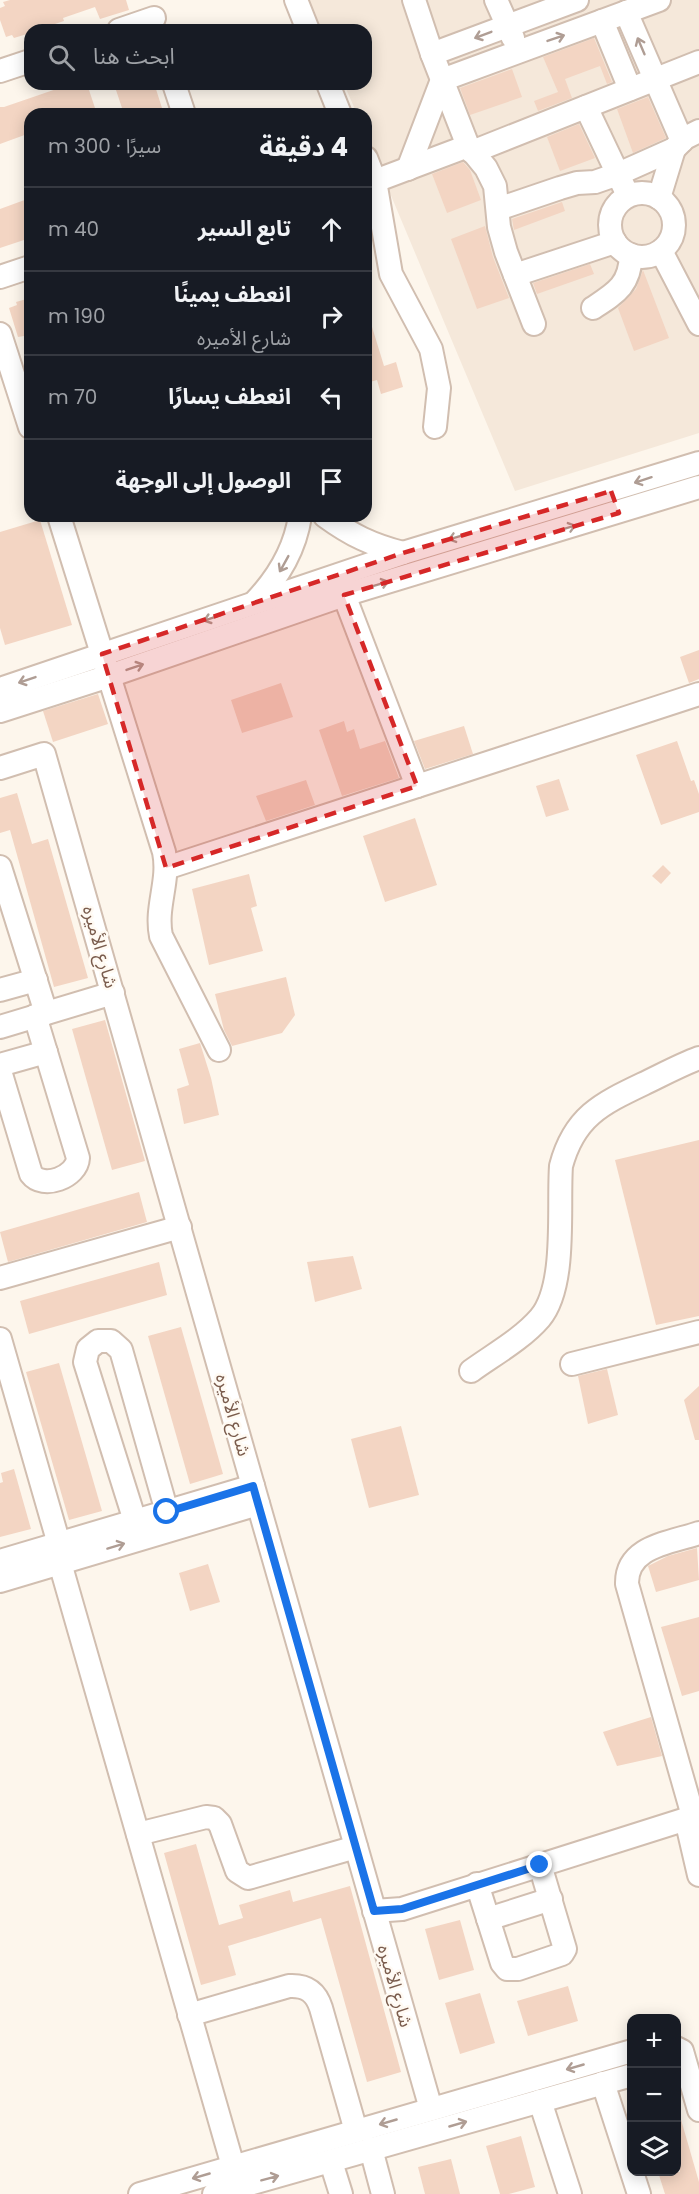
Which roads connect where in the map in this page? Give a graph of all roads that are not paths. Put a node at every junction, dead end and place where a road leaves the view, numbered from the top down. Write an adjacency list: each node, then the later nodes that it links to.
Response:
1 (297, 0): 10 (street)
2 (414, 0): 13 (street)
3 (496, 0): 11 (street)
4 (577, 0): 11 (street)
5 (658, 0): 6 (street)
6 (626, 12): 8 (street); 17 (street, one-way to 6)
7 (153, 16): 9 (street)
8 (602, 21): 12 (street, one-way to 8); 19 (street)
9 (134, 24)
10 (306, 24)
11 (508, 26): 12 (street); 13 (street, one-way to 13)
12 (517, 51): 18 (street)
13 (432, 54): 18 (street)
14 (699, 62): 17 (street)
15 (24, 63): 16 (street)
16 (0, 72)
17 (655, 79): 19 (street); 25 (street)
18 (442, 80): 26 (street); 27 (street)
19 (630, 89): 22 (street)
20 (176, 90): 23 (street)
21 (330, 90): 24 (street)
22 (586, 107): 26 (street); 29 (street)
23 (182, 108)
24 (338, 108)
25 (685, 140): 29 (street); 32 (street)
26 (470, 149): 27 (street); 33 (street)
27 (408, 169): 30 (street)
28 (372, 174): 30 (street)
29 (618, 174): 31 (street); 33 (street)
30 (375, 181): 44 (street)
31 (628, 196): 32 (street); 34 (street)
32 (659, 198): 35 (street)
33 (498, 209): 37 (street)
34 (623, 248): 35 (street); 37 (street); 39 (street)
35 (661, 251): 41 (street)
36 (24, 269): 38 (street)
37 (515, 275): 40 (street)
38 (0, 277)
39 (593, 308)
40 (534, 324)
41 (699, 324)
42 (0, 334): 43 (street)
43 (24, 408)
44 (435, 428)
45 (699, 463): 47 (street, one-way to 47)
46 (699, 487): 48 (street)
47 (611, 491): 48 (street); 52 (street, one-way to 52)
48 (619, 513): 53 (street, one-way to 48)
49 (60, 522): 55 (street)
50 (298, 522): 54 (street, one-way to 54)
51 (334, 522): 52 (street)
52 (403, 554): 54 (street)
53 (344, 595): 55 (street, one-way to 53); 60 (street)
54 (253, 604): 55 (street, one-way to 55)
55 (106, 665): 56 (street, one-way to 56); 58 (street); 62 (street)
56 (0, 689)
57 (699, 694): 60 (street)
58 (0, 711)
59 (0, 768): 65 (street, شارع الأميره)
60 (417, 786): 62 (street)
61 (0, 867): 63 (street)
62 (166, 868): 68 (street)
63 (36, 980): 64 (street); 66 (street)
64 (0, 990)
65 (113, 993): 66 (street); 73 (street, شارع الأميره)
66 (40, 1015): 67 (street); 69 (street)
67 (0, 1027)
68 (219, 1050)
69 (46, 1052): 71 (street); 72 (street)
70 (699, 1058): 78 (street)
71 (0, 1065)
72 (0, 1071)
73 (180, 1227): 74 (street); 81 (street, شارع الأميره)
74 (0, 1278)
75 (699, 1332): 77 (street)
76 (0, 1338): 85 (street)
77 (572, 1364)
78 (471, 1371)
79 (158, 1481): 80 (street); 80 (street); 82 (street)
80 (125, 1490): 83 (street)
81 (256, 1495): 82 (street); 85 (street, one-way to 81); 91 (street, شارع الأميره)
82 (167, 1512): 83 (street)
83 (135, 1521): 85 (street)
84 (699, 1533): 89 (street)
85 (67, 1551): 87 (street); 90 (street)
86 (0, 1561): 87 (street)
87 (35, 1561): 88 (street)
88 (0, 1581)
89 (693, 1817): 92 (street); 93 (street)
90 (138, 1834): 91 (street); 98 (street)
91 (356, 1847): 96 (street, شارع الأميره)
92 (540, 1865): 94 (street); 95 (street)
93 (699, 1875)
94 (477, 1884): 96 (street); 97 (street)
95 (551, 1899): 97 (street); 97 (street)
96 (374, 1911): 104 (street, شارع الأميره)
97 (488, 1919)
98 (189, 2015): 106 (street); 109 (street)
99 (684, 2051): 105 (street)
100 (627, 2052): 104 (street, one-way to 104)
101 (627, 2076): 102 (street)
102 (603, 2083): 103 (street); 115 (street)
103 (540, 2101): 107 (street, one-way to 103); 114 (street)
104 (431, 2109): 106 (street, one-way to 106)
105 (699, 2110)
106 (356, 2131): 109 (street)
107 (371, 2150): 108 (street); 113 (street)
108 (331, 2162): 109 (street, one-way to 108); 112 (street)
109 (237, 2183): 110 (street, one-way to 110); 111 (street)
110 (140, 2194)
111 (214, 2194)
112 (341, 2194)
113 (383, 2194)
114 (570, 2194)
115 (639, 2194)

